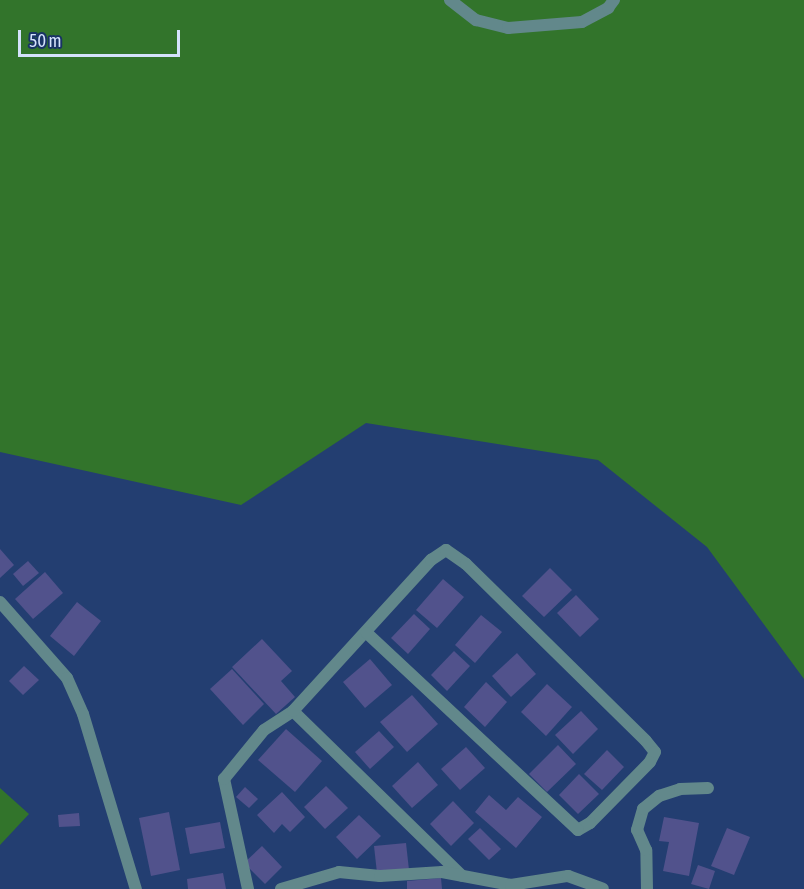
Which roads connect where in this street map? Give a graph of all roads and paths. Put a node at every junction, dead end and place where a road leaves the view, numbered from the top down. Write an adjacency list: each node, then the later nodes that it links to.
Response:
1 (450, 0): 2 (street)
2 (614, 0)
3 (0, 602): 8 (street)
4 (367, 633): 4 (street); 5 (street)
5 (293, 711): 7 (street); 9 (street)
6 (708, 788): 12 (street)
7 (463, 876): 10 (street); 11 (street)
8 (136, 889)
9 (248, 889)
10 (281, 889)
11 (603, 889)
12 (647, 889)

